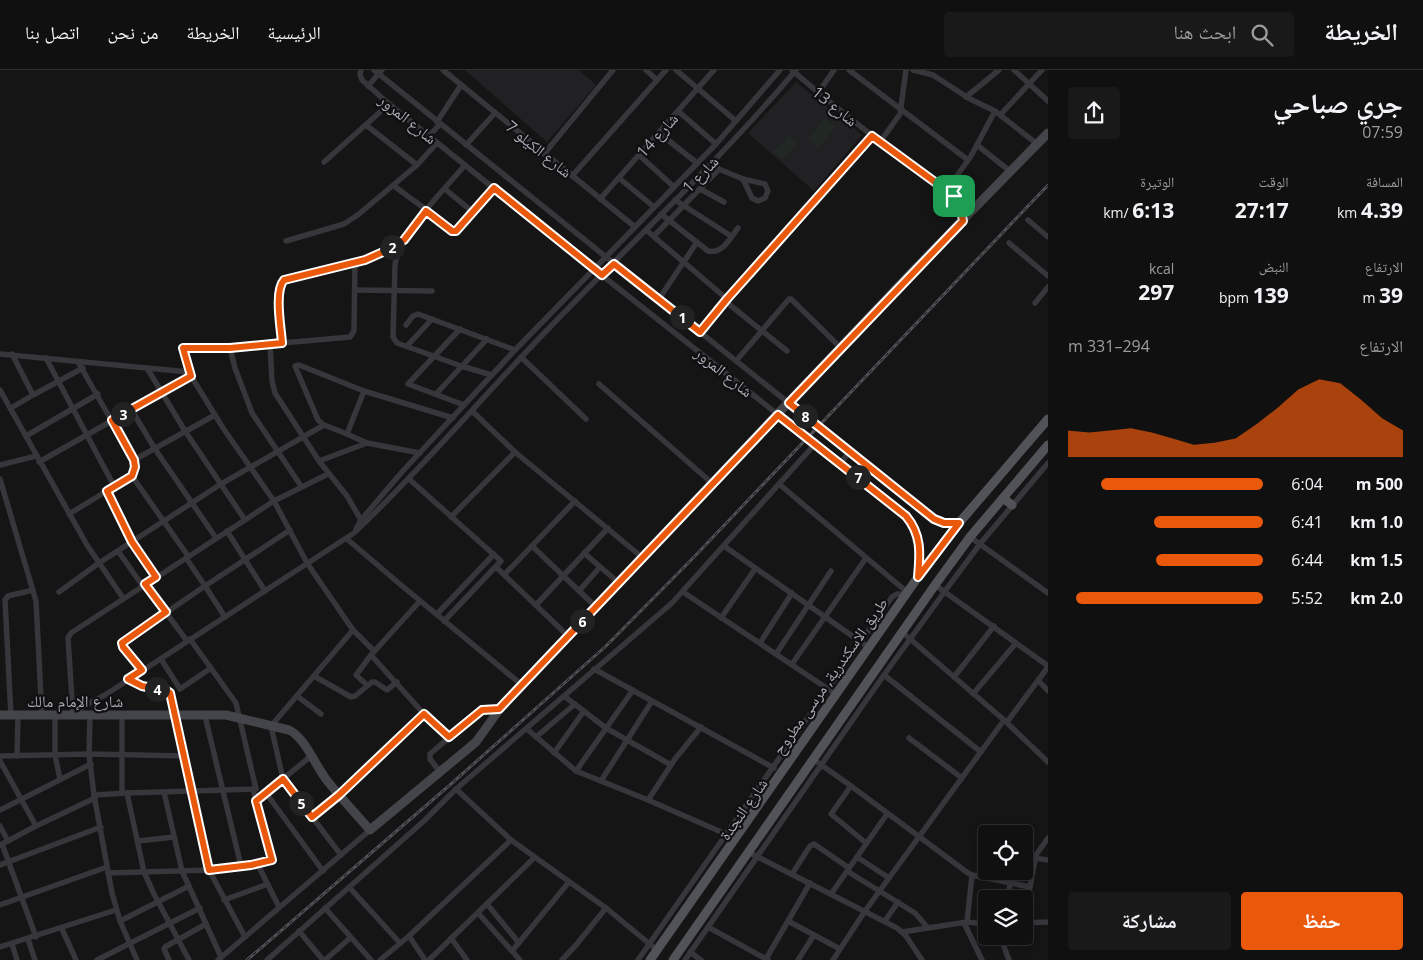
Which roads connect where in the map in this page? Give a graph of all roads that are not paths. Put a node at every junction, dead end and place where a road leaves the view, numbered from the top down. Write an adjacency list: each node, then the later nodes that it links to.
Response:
1 (361, 70): 21 (street, شارع المرور)
2 (443, 70): 20 (street, شارع الكيلو 7)
3 (613, 70): 45 (street)
4 (646, 70): 18 (street)
5 (666, 70): 18 (street)
6 (676, 70): 22 (street)
7 (714, 70): 22 (street, شارع 14)
8 (780, 70): 32 (street, شارع 1)
9 (834, 70): 23 (street)
10 (849, 70): 27 (street)
11 (906, 70): 12 (street); 27 (street)
12 (913, 70): 24 (street)
13 (999, 70): 24 (street)
14 (1014, 70): 19 (street)
15 (1042, 70): 19 (street)
16 (378, 71): 21 (street); 33 (street, شارع المرور)
17 (794, 71): 23 (street, شارع 13); 51 (street, شارع 1)
18 (657, 80): 55 (street)
19 (1029, 84): 25 (street); 31 (street)
20 (461, 85): 30 (street, شارع الكيلو 7); 33 (street)
21 (368, 86): 26 (street, شارع المرور)
22 (698, 89): 28 (street, شارع 14); 32 (street)
23 (818, 93): 38 (street, شارع 13)
24 (966, 97): 29 (street)
25 (1048, 101)
26 (389, 104): 34 (street); 37 (street, شارع المرور)
27 (901, 109): 39 (street); 47 (street)
28 (678, 111): 35 (street, شارع 14); 41 (street)
29 (995, 111): 31 (street); 44 (street)
30 (495, 113): 43 (street); 45 (street, شارع الكيلو 7)
31 (1001, 114): 42 (street)
32 (736, 121): 41 (street, شارع 1)
33 (438, 123): 37 (street); 43 (street, شارع المرور)
34 (366, 125): 48 (street); 50 (street)
35 (659, 133): 46 (street, شارع 14); 49 (street)
36 (1048, 133): 42 (street)
37 (429, 136): 40 (street, شارع المرور)
38 (872, 136): 39 (street, شارع 13); 97 (street)
39 (880, 142): 63 (street, شارع 13)
40 (437, 143): 50 (street); 52 (street, شارع المرور)
41 (716, 144): 49 (street, شارع 1)
42 (1038, 144): 54 (street)
43 (466, 145): 85 (street, شارع المرور)
44 (977, 145): 47 (street); 54 (street)
45 (544, 154): 55 (street, شارع الكيلو 7)
46 (639, 155): 56 (street, شارع 14); 59 (street)
47 (968, 160): 63 (street)
48 (324, 162)
49 (697, 163): 59 (street, شارع 1)
50 (417, 165): 58 (street)
51 (709, 165): 53 (street); 65 (street, شارع 1)
52 (465, 166): 60 (street, شارع المرور); 61 (street)
53 (720, 169): 57 (street); 62 (street)
54 (1011, 172): 74 (street)
55 (572, 176): 64 (street, شارع الكيلو 7)
56 (619, 178): 64 (street, شارع 14); 68 (street)
57 (743, 179): 57 (street)
58 (394, 186): 69 (street); 82 (street)
59 (674, 187): 68 (street, شارع 1)
60 (494, 188): 70 (street); 89 (street, شارع المرور)
61 (445, 189): 69 (street); 70 (street)
62 (700, 189): 66 (street); 67 (street)
63 (946, 191): 74 (street, شارع 13)
64 (600, 199): 75 (street, شارع الكيلو 7)
65 (675, 200): 67 (street); 71 (street, شارع 1)
66 (724, 202)
67 (684, 206): 72 (street); 79 (street)
68 (654, 207): 75 (street, شارع 1)
69 (426, 211): 70 (street); 81 (street)
70 (473, 212)
71 (661, 214): 72 (street); 77 (street, شارع 1)
72 (670, 220): 78 (street); 83 (street)
73 (1028, 220): 80 (street)
74 (963, 221): 109 (street)
75 (635, 227): 85 (street, شارع 1)
76 (738, 228): 79 (street)
77 (646, 230): 78 (street); 88 (street, شارع 1)
78 (654, 236): 87 (street)
79 (732, 236): 83 (street)
80 (1048, 237)
81 (404, 240): 86 (street); 94 (street)
82 (286, 241)
83 (697, 242): 87 (street)
84 (1009, 243): 91 (street)
85 (606, 257): 88 (street, شارع المرور); 89 (street, شارع 1)
86 (355, 262): 93 (street); 105 (street)
87 (684, 262): 96 (street); 97 (street)
88 (614, 264): 90 (street, شارع 1); 96 (street, شارع المرور)
89 (594, 269): 90 (street, شارع المرور); 110 (street, شارع 1)
90 (602, 275): 115 (street, شارع 1); 139 (street, شارع المرور)
91 (1048, 276)
92 (1048, 287): 98 (street)
93 (355, 290): 94 (street); 105 (street)
94 (394, 290): 95 (street); 107 (street)
95 (432, 290)
96 (659, 299): 103 (street, شارع المرور)
97 (726, 300): 102 (street); 103 (street)
98 (1035, 303)
99 (432, 319): 100 (street); 101 (street); 107 (street)
100 (406, 325)
101 (460, 329): 104 (street); 114 (street)
102 (762, 330): 109 (street); 111 (street); 117 (street)
103 (700, 332): 117 (street, شارع المرور)
104 (487, 339): 110 (street); 119 (street)
105 (282, 343): 106 (street)
106 (270, 344): 108 (street); 149 (street)
107 (406, 346): 114 (street)
108 (230, 348): 122 (street); 154 (street)
109 (841, 348): 132 (street)
110 (515, 350): 123 (street, شارع 1)
111 (787, 351)
112 (0, 354): 113 (street)
113 (12, 354): 116 (street); 131 (street)
114 (434, 357): 119 (street); 130 (street)
115 (521, 357): 137 (street, شارع 1); 142 (street)
116 (46, 358): 118 (street); 124 (street)
117 (736, 361): 132 (street, شارع المرور)
118 (78, 362): 120 (street); 121 (street)
119 (461, 366): 123 (street); 130 (street)
120 (83, 368): 124 (street); 129 (street)
121 (147, 368): 122 (street); 128 (street)
122 (190, 374): 128 (street); 138 (street)
123 (492, 375): 133 (street, شارع 1)
124 (59, 381): 131 (street); 135 (street)
125 (599, 384): 171 (street)
126 (0, 390): 134 (street)
127 (364, 390): 140 (street); 144 (street); 147 (street)
128 (162, 392): 136 (street); 145 (street)
129 (98, 394): 135 (street); 143 (street)
130 (436, 394): 133 (street)
131 (33, 396): 134 (street)
132 (789, 403): 139 (street); 155 (street, شارع المرور)
133 (464, 405): 140 (street, شارع 1)
134 (11, 408): 148 (street)
135 (73, 409): 146 (street); 148 (street)
136 (131, 409): 143 (street); 153 (street)
137 (472, 411): 156 (street); 169 (street, شارع 1)
138 (215, 415): 145 (street); 165 (street)
139 (778, 415): 151 (street, شارع المرور); 171 (street)
140 (454, 418): 157 (street, شارع 1)
141 (1048, 418): 186 (main road, طريق الاسكندرية, مرسى مطروح)
142 (586, 419)
143 (112, 420): 146 (street); 160 (street)
144 (324, 425): 147 (street); 149 (street)
145 (185, 432): 153 (street); 170 (street)
146 (87, 434): 159 (street); 173 (street)
147 (347, 434): 150 (street)
148 (26, 436): 159 (street)
149 (303, 437): 154 (street); 161 (street)
150 (367, 443): 157 (street); 161 (street)
151 (815, 444): 162 (street, شارع المرور); 172 (street)
152 (1048, 445): 158 (main road, طريق الاسكندرية, مرسى مطروح)
153 (155, 448): 160 (street); 179 (street)
154 (278, 451): 165 (street); 174 (street)
155 (850, 451): 162 (street); 186 (street, شارع المرور)
156 (515, 452): 178 (street); 182 (street)
157 (420, 453): 184 (street, شارع 1)
158 (1037, 458): 163 (street); 176 (main road, طريق الاسكندرية, مرسى مطروح)
159 (38, 459): 164 (street); 181 (street)
160 (134, 460): 167 (street)
161 (319, 461): 166 (street)
162 (840, 464): 214 (street, شارع المرور)
163 (1047, 464): 180 (street)
164 (0, 465)
165 (250, 467): 170 (street); 177 (street)
166 (328, 474): 174 (street); 184 (street)
167 (132, 476): 173 (street); 185 (street)
168 (0, 479): 219 (street)
169 (408, 479): 182 (street); 190 (street, شارع 1)
170 (221, 484): 179 (street); 183 (street)
171 (713, 484): 202 (street)
172 (779, 484): 197 (street); 203 (street)
173 (114, 486): 175 (street)
174 (301, 486): 177 (street)
175 (107, 491): 181 (street); 194 (street)
176 (1003, 498): 180 (main road); 191 (main road, طريق الاسكندرية, مرسى مطروح)
177 (274, 501): 183 (street); 188 (street)
178 (575, 501): 187 (street); 196 (street)
179 (192, 503): 185 (street); 192 (street)
180 (1012, 505): 195 (street)
181 (69, 514): 205 (street)
182 (451, 517): 200 (street)
183 (245, 520): 189 (street)
184 (361, 520): 190 (street, شارع 1)
185 (163, 522): 194 (street); 201 (street)
186 (959, 523): 214 (main road, طريق الاسكندرية, مرسى مطروح)
187 (608, 528): 199 (street); 202 (street)
188 (290, 530): 204 (street); 206 (street)
189 (227, 531): 192 (street); 204 (street)
190 (354, 533): 193 (street, شارع 1)
191 (970, 537): 195 (street); 217 (main road, طريق الاسكندرية, مرسى مطروح)
192 (216, 538): 201 (street)
193 (348, 539): 206 (street, شارع 1); 229 (street)
194 (132, 542): 198 (street); 213 (street)
195 (980, 544): 222 (street); 225 (street)
196 (532, 546): 211 (street); 212 (street)
197 (724, 546): 209 (street); 224 (street)
198 (118, 551): 205 (street); 216 (street)
199 (584, 553): 208 (street); 212 (street)
200 (494, 554): 207 (street); 234 (street)
201 (187, 557): 213 (street); 218 (street)
202 (644, 558): 215 (street)
203 (866, 558): 227 (street); 235 (street)
204 (245, 560): 218 (street); 220 (street)
205 (100, 563): 223 (street); 228 (street)
206 (307, 563): 220 (street, شارع 1); 240 (street)
207 (496, 567): 211 (street); 238 (street)
208 (600, 567): 215 (street); 221 (street)
209 (755, 569): 226 (street); 237 (street)
210 (831, 571): 230 (street)
211 (505, 574): 231 (street)
212 (563, 576): 221 (street); 231 (street)
213 (156, 577): 216 (street)
214 (918, 577): 227 (main road, طريق الاسكندرية, مرسى مطروح)
215 (619, 584): 232 (street)
216 (144, 585): 228 (street); 233 (street)
217 (935, 585): 222 (street); 241 (main road, طريق الاسكندرية, مرسى مطروح)
218 (205, 586): 233 (street); 236 (street)
219 (34, 590): 280 (street); 281 (street)
220 (265, 590): 236 (street, شارع 1)
221 (579, 591): 232 (street)
222 (944, 591): 239 (street); 243 (street)
223 (59, 592)
224 (683, 592): 237 (street); 255 (street)
225 (1048, 592)
226 (792, 593): 230 (street); 246 (street)
227 (906, 593): 245 (street, شارع النجدة); 248 (main road, طريق الاسكندرية, مرسى مطروح)
228 (123, 598): 275 (street)
229 (420, 601): 234 (street); 249 (street)
230 (808, 604): 235 (street); 250 (street)
231 (536, 605): 242 (street)
232 (596, 607): 242 (street)
233 (166, 612): 244 (street); 256 (street)
234 (437, 614): 238 (street)
235 (826, 616): 245 (street); 252 (street)
236 (225, 617): 244 (street, شارع 1)
237 (721, 618): 246 (street)
238 (444, 621): 264 (street)
239 (994, 626): 247 (street); 259 (street)
240 (353, 630): 249 (street); 258 (street)
241 (902, 632): 243 (street); 305 (main road, طريق الاسكندرية, مرسى مطروح)
242 (568, 636): 264 (street)
243 (910, 639): 257 (street); 259 (street)
244 (189, 640): 251 (street, شارع 1); 254 (street)
245 (860, 642): 248 (street); 267 (street, شارع النجدة)
246 (760, 643): 250 (street)
247 (1016, 643): 253 (street); 268 (street)
248 (868, 647): 267 (main road, طريق الاسكندرية, مرسى مطروح)
249 (373, 653): 262 (street); 263 (street)
250 (776, 654): 252 (street)
251 (160, 659): 254 (street); 256 (street, شارع 1)
252 (792, 664): 267 (street)
253 (1048, 666): 261 (street)
254 (211, 668): 286 (street)
255 (594, 669): 265 (street); 270 (street)
256 (142, 670): 260 (street, شارع 1)
257 (884, 675): 296 (street); 310 (street)
258 (314, 676): 263 (street); 269 (street)
259 (954, 677): 268 (street)
260 (128, 679): 275 (street, شارع 1); 279 (street)
261 (1038, 680): 266 (street); 287 (street)
262 (397, 682): 263 (street); 277 (street)
263 (367, 685)
264 (522, 685): 273 (street)
265 (633, 690): 271 (street); 290 (street)
266 (1048, 691)
267 (832, 692): 311 (street, شارع النجدة); 314 (main road, طريق الاسكندرية, مرسى مطروح)
268 (973, 694): 287 (street)
269 (297, 696): 276 (street); 288 (street)
270 (564, 696): 272 (street); 291 (street)
271 (652, 701): 289 (street); 295 (street)
272 (574, 704): 274 (street); 293 (street)
273 (499, 709): 292 (street); 313 (street)
274 (584, 711): 290 (street); 297 (street)
275 (73, 714): 282 (street, شارع الإمام مالك); 283 (street, شارع الإمام مالك)
276 (321, 714)
277 (424, 714): 292 (street); 327 (street)
278 (0, 715): 280 (street, شارع الإمام مالك)
279 (176, 715): 284 (street, شارع الإمام مالك); 285 (street, شارع الإمام مالك); 303 (street)
280 (14, 716): 281 (street, شارع الإمام مالك); 302 (street)
281 (42, 716): 282 (street, شارع الإمام مالك)
282 (55, 716): 300 (street)
283 (90, 716): 284 (street, شارع الإمام مالك); 298 (street)
284 (122, 716): 299 (street)
285 (205, 716): 286 (street, شارع الإمام مالك); 322 (street)
286 (239, 718): 288 (street, شارع الإمام مالك); 320 (street)
287 (1005, 721): 296 (street); 307 (street)
288 (271, 726): 304 (street, شارع الإمام مالك); 317 (street)
289 (701, 727): 309 (street); 311 (street)
290 (606, 728): 295 (street); 312 (street)
291 (527, 729): 293 (street); 321 (street)
292 (449, 737): 313 (street)
293 (536, 737): 297 (street)
294 (908, 738): 316 (street)
295 (627, 741): 309 (street); 318 (street)
296 (981, 752): 316 (street)
297 (554, 753): 312 (street)
298 (89, 754): 299 (street); 300 (street); 308 (street)
299 (122, 754): 303 (street); 325 (street)
300 (55, 755): 302 (street); 315 (street)
301 (0, 756): 302 (street)
302 (16, 756)
303 (185, 756): 323 (street)
304 (311, 756): 317 (street); 327 (street, شارع الإمام مالك)
305 (813, 759): 310 (street); 348 (main road, طريق الاسكندرية, مرسى مطروح)
306 (0, 761): 329 (street)
307 (1048, 762)
308 (91, 764): 315 (street); 328 (street)
309 (671, 765): 330 (street)
310 (821, 765): 319 (street); 350 (street)
311 (773, 767): 314 (street); 339 (street, شارع النجدة)
312 (576, 771): 318 (street)
313 (440, 772): 338 (street)
314 (782, 772): 342 (main road, طريق الاسكندرية, مرسى مطروح)
315 (60, 778): 329 (street)
316 (962, 778): 341 (street)
317 (283, 779): 326 (street); 334 (street)
318 (601, 781): 330 (street)
319 (851, 786): 333 (street); 347 (street)
320 (253, 789): 322 (street); 331 (street)
321 (456, 789): 344 (street); 375 (street)
322 (222, 790): 323 (street); 358 (street)
323 (192, 791): 324 (street); 360 (street)
324 (164, 792): 325 (street); 340 (street)
325 (125, 793): 328 (street); 345 (street)
326 (266, 793): 331 (street); 363 (street)
327 (339, 795): 334 (street); 338 (street, شارع الإمام مالك)
328 (95, 797): 336 (street); 337 (street)
329 (21, 798): 332 (street); 336 (street)
330 (648, 800): 339 (street)
331 (256, 801): 357 (street)
332 (0, 810)
333 (887, 814): 341 (street); 347 (street)
334 (312, 817): 349 (street)
335 (0, 826): 346 (street)
336 (36, 826): 346 (street)
337 (101, 827): 355 (street); 359 (street)
338 (370, 830): 349 (street)
339 (726, 833): 342 (street); 369 (street, شارع النجدة)
340 (174, 837): 345 (street); 362 (street)
341 (919, 837): 366 (street); 367 (street)
342 (735, 838): 369 (main road, طريق الاسكندرية, مرسى مطروح)
343 (1048, 838): 353 (street)
344 (511, 840): 352 (street); 409 (street)
345 (138, 841): 364 (street)
346 (3, 843): 355 (street)
347 (866, 843): 351 (street)
348 (748, 852): 350 (street); 428 (main road, طريق الاسكندرية, مرسى مطروح)
349 (341, 856): 363 (street)
350 (758, 856): 365 (street); 403 (street)
351 (857, 857): 361 (street); 367 (street)
352 (534, 858): 370 (street); 385 (street)
353 (1035, 858): 354 (street); 376 (street)
354 (1048, 860)
355 (9, 861): 356 (street); 381 (street)
356 (0, 864)
357 (257, 864): 358 (street); 373 (street)
358 (241, 866): 360 (street)
359 (108, 870): 364 (street); 381 (street); 391 (street)
360 (209, 870): 362 (street); 382 (street)
361 (848, 870): 365 (street); 377 (street); 380 (street)
362 (182, 871): 364 (street); 374 (street)
363 (323, 871): 387 (street)
364 (144, 872): 383 (street)
365 (792, 874): 371 (street)
366 (972, 875): 372 (street); 397 (street)
367 (889, 878): 377 (street)
368 (1011, 880): 372 (street)
369 (698, 881): 422 (main road, طريق الاسكندرية, مرسى مطروح)
370 (569, 882): 390 (street); 417 (street)
371 (810, 883): 380 (street); 395 (street)
372 (1010, 883): 376 (street); 378 (street)
373 (268, 884): 382 (street); 387 (street)
374 (189, 886): 383 (street); 388 (street)
375 (349, 887): 389 (street); 416 (street)
376 (1030, 887): 379 (street)
377 (880, 890): 384 (street); 392 (street)
378 (1009, 890)
379 (1029, 890)
380 (831, 894): 392 (street)
381 (22, 897): 386 (street); 410 (street)
382 (224, 900): 411 (street)
383 (158, 902): 394 (street); 399 (street)
384 (898, 902): 396 (street); 404 (street)
385 (487, 904): 393 (street); 417 (street)
386 (0, 906)
387 (280, 907): 411 (street)
388 (200, 908): 399 (street); 402 (street)
389 (324, 908): 406 (street); 412 (street)
390 (606, 908): 422 (street); 443 (street)
391 (116, 910): 394 (street); 405 (street)
392 (865, 911): 396 (street); 423 (street)
393 (478, 913): 413 (street); 424 (street)
394 (120, 921): 419 (street)
395 (788, 921): 408 (street); 449 (street)
396 (885, 921): 407 (street)
397 (966, 922): 400 (street); 404 (street); 453 (street)
398 (1048, 922): 401 (street)
399 (170, 923): 415 (street); 419 (street)
400 (978, 923)
401 (1033, 923)
402 (206, 924): 415 (street); 427 (street)
403 (708, 927): 425 (street); 426 (street)
404 (928, 928): 407 (street)
405 (62, 929): 410 (street); 431 (street)
406 (299, 931): 436 (street); 437 (street)
407 (902, 932): 452 (street)
408 (814, 935): 423 (street); 450 (street)
409 (409, 936): 416 (street); 440 (street)
410 (36, 937): 414 (street)
411 (245, 937): 427 (street)
412 (350, 938): 437 (street); 438 (street)
413 (451, 938): 440 (street); 441 (street)
414 (28, 939): 418 (street); 430 (street)
415 (178, 939): 434 (street); 435 (street)
416 (400, 943): 439 (street)
417 (519, 943): 424 (street)
418 (12, 944): 421 (street); 429 (street)
419 (130, 944): 432 (street); 433 (street)
420 (1003, 945): 454 (street)
421 (0, 947)
422 (653, 947): 444 (street); 445 (main road, طريق الاسكندرية, مرسى مطروح)
423 (840, 949): 451 (street)
424 (512, 951): 442 (street)
425 (690, 952): 446 (street); 447 (street)
426 (757, 954): 448 (street); 449 (street)
427 (219, 958)
428 (676, 959)
429 (17, 960)
430 (35, 960)
431 (76, 960)
432 (97, 960)
433 (137, 960)
434 (169, 960)
435 (189, 960)
436 (267, 960)
437 (324, 960)
438 (371, 960)
439 (380, 960)
440 (427, 960)
441 (468, 960)
442 (520, 960)
443 (562, 960)
444 (638, 960)
445 (650, 960)
446 (685, 960)
447 (701, 960)
448 (752, 960)
449 (767, 960)
450 (798, 960)
451 (832, 960)
452 (922, 960)
453 (982, 960)
454 (1009, 960)

